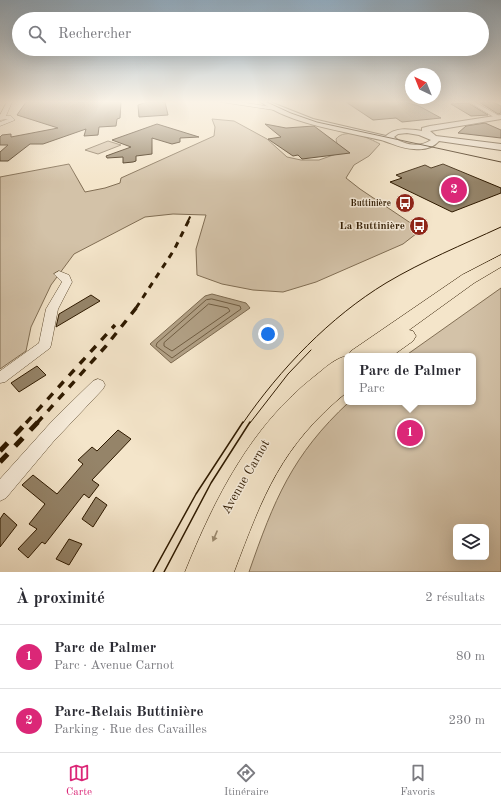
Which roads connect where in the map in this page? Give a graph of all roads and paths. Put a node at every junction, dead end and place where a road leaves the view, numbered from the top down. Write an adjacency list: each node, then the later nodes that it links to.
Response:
1 (346, 129): 8 (street)
2 (363, 129): 6 (street)
3 (416, 129): 5 (street)
4 (428, 129): 7 (street)
5 (407, 131): 6 (street); 7 (street)
6 (396, 132): 8 (street)
7 (431, 136): 8 (street); 9 (street)
8 (391, 140)
9 (501, 147)
10 (501, 260): 13 (main road)
11 (501, 271): 14 (main road)
12 (59, 274): 16 (street)
13 (362, 353)
14 (382, 353)
15 (344, 366): 20 (main road, Avenue Carnot, one-way to 20)
16 (0, 378)
17 (344, 383): 21 (main road, Avenue Carnot)
18 (98, 385): 19 (street)
19 (0, 492)
20 (200, 572)
21 (219, 572)

